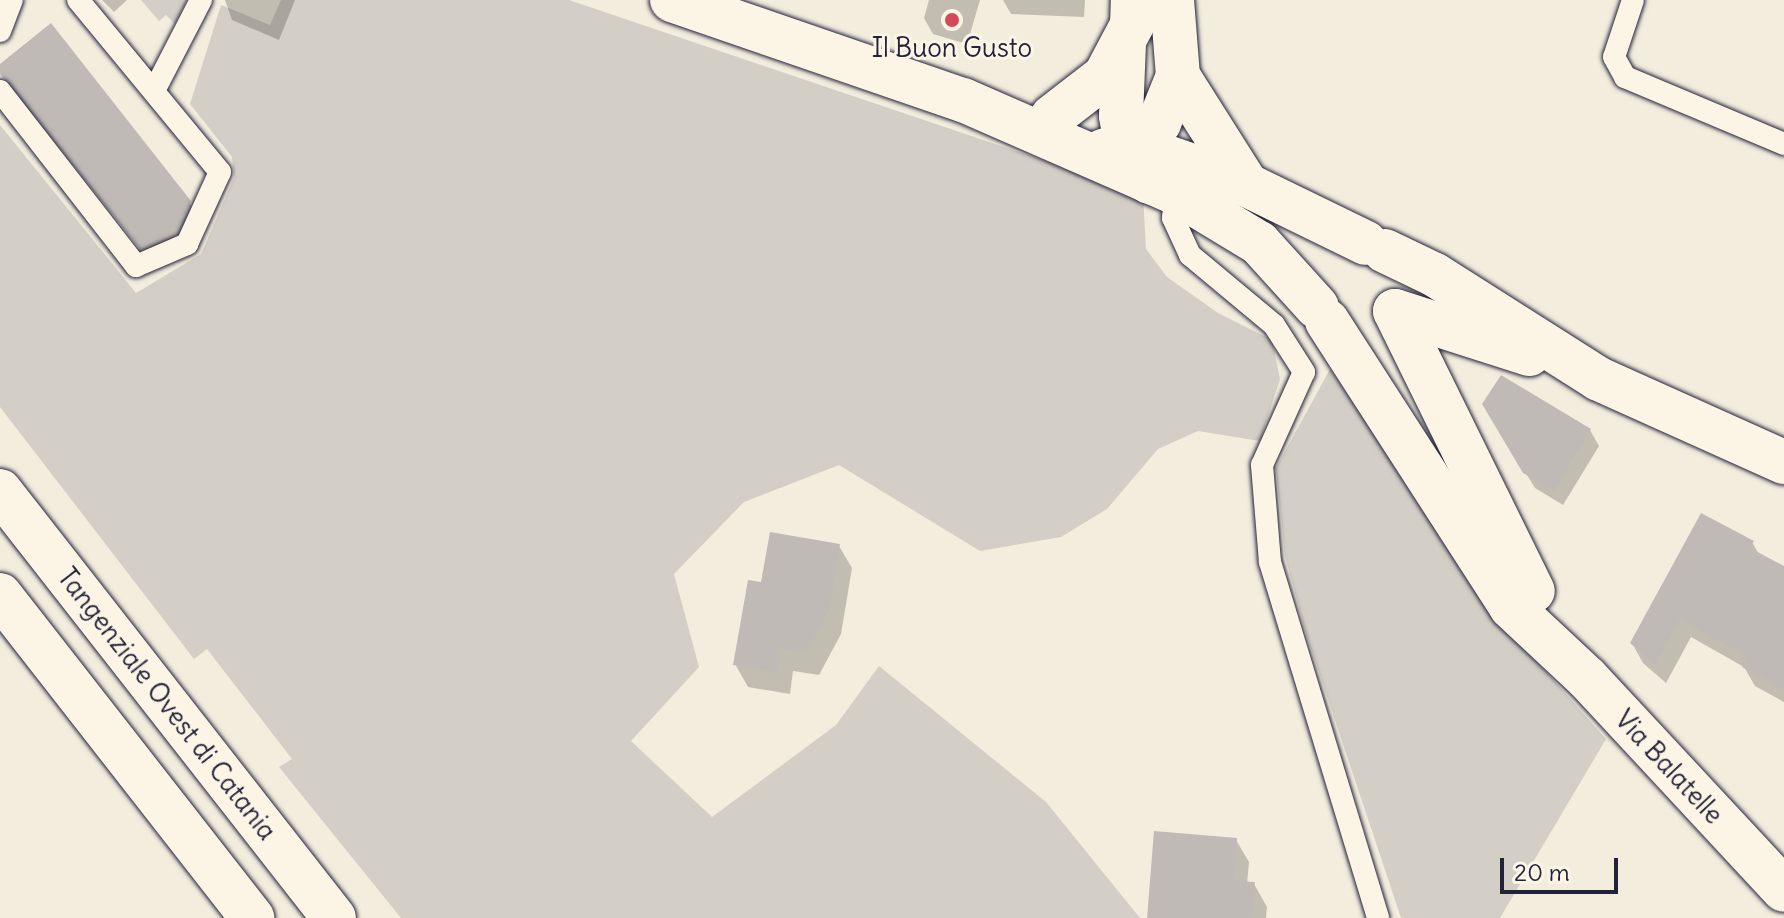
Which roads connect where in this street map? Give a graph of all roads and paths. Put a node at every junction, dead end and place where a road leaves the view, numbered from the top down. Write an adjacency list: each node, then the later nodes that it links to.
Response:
1 (12, 0): 8 (lane)
2 (201, 0): 11 (lane)
3 (672, 0): 13 (main road)
4 (1133, 0): 9 (main road)
5 (1172, 0): 10 (main road)
6 (1633, 0): 15 (lane)
7 (82, 1): 11 (lane)
8 (0, 31)
9 (1124, 44): 14 (main road); 16 (main road)
10 (1178, 76): 16 (main road); 17 (main road)
11 (155, 89): 12 (lane)
12 (0, 91)
13 (963, 100): 14 (main road); 16 (main road)
14 (1052, 117): 16 (main road)
15 (1784, 144)
16 (1108, 150): 17 (main road); 18 (main road)
17 (1247, 185): 19 (main road)
18 (1162, 188): 21 (main road); 32 (lane)
19 (1375, 247): 20 (main road); 21 (main road); 23 (main road)
20 (1395, 311): 21 (main road); 22 (main road); 24 (main road)
21 (1322, 314): 28 (main road)
22 (1471, 335): 23 (main road); 24 (main road)
23 (1599, 379): 25 (main road)
24 (1429, 383): 28 (main road)
25 (1784, 462)
26 (0, 491): 31 (main road, Tangenziale Ovest di Catania)
27 (0, 595): 30 (main road)
28 (1587, 678): 29 (main road, Via Balatelle)
29 (1784, 890)
30 (252, 918)
31 (334, 918)
32 (1378, 918)

